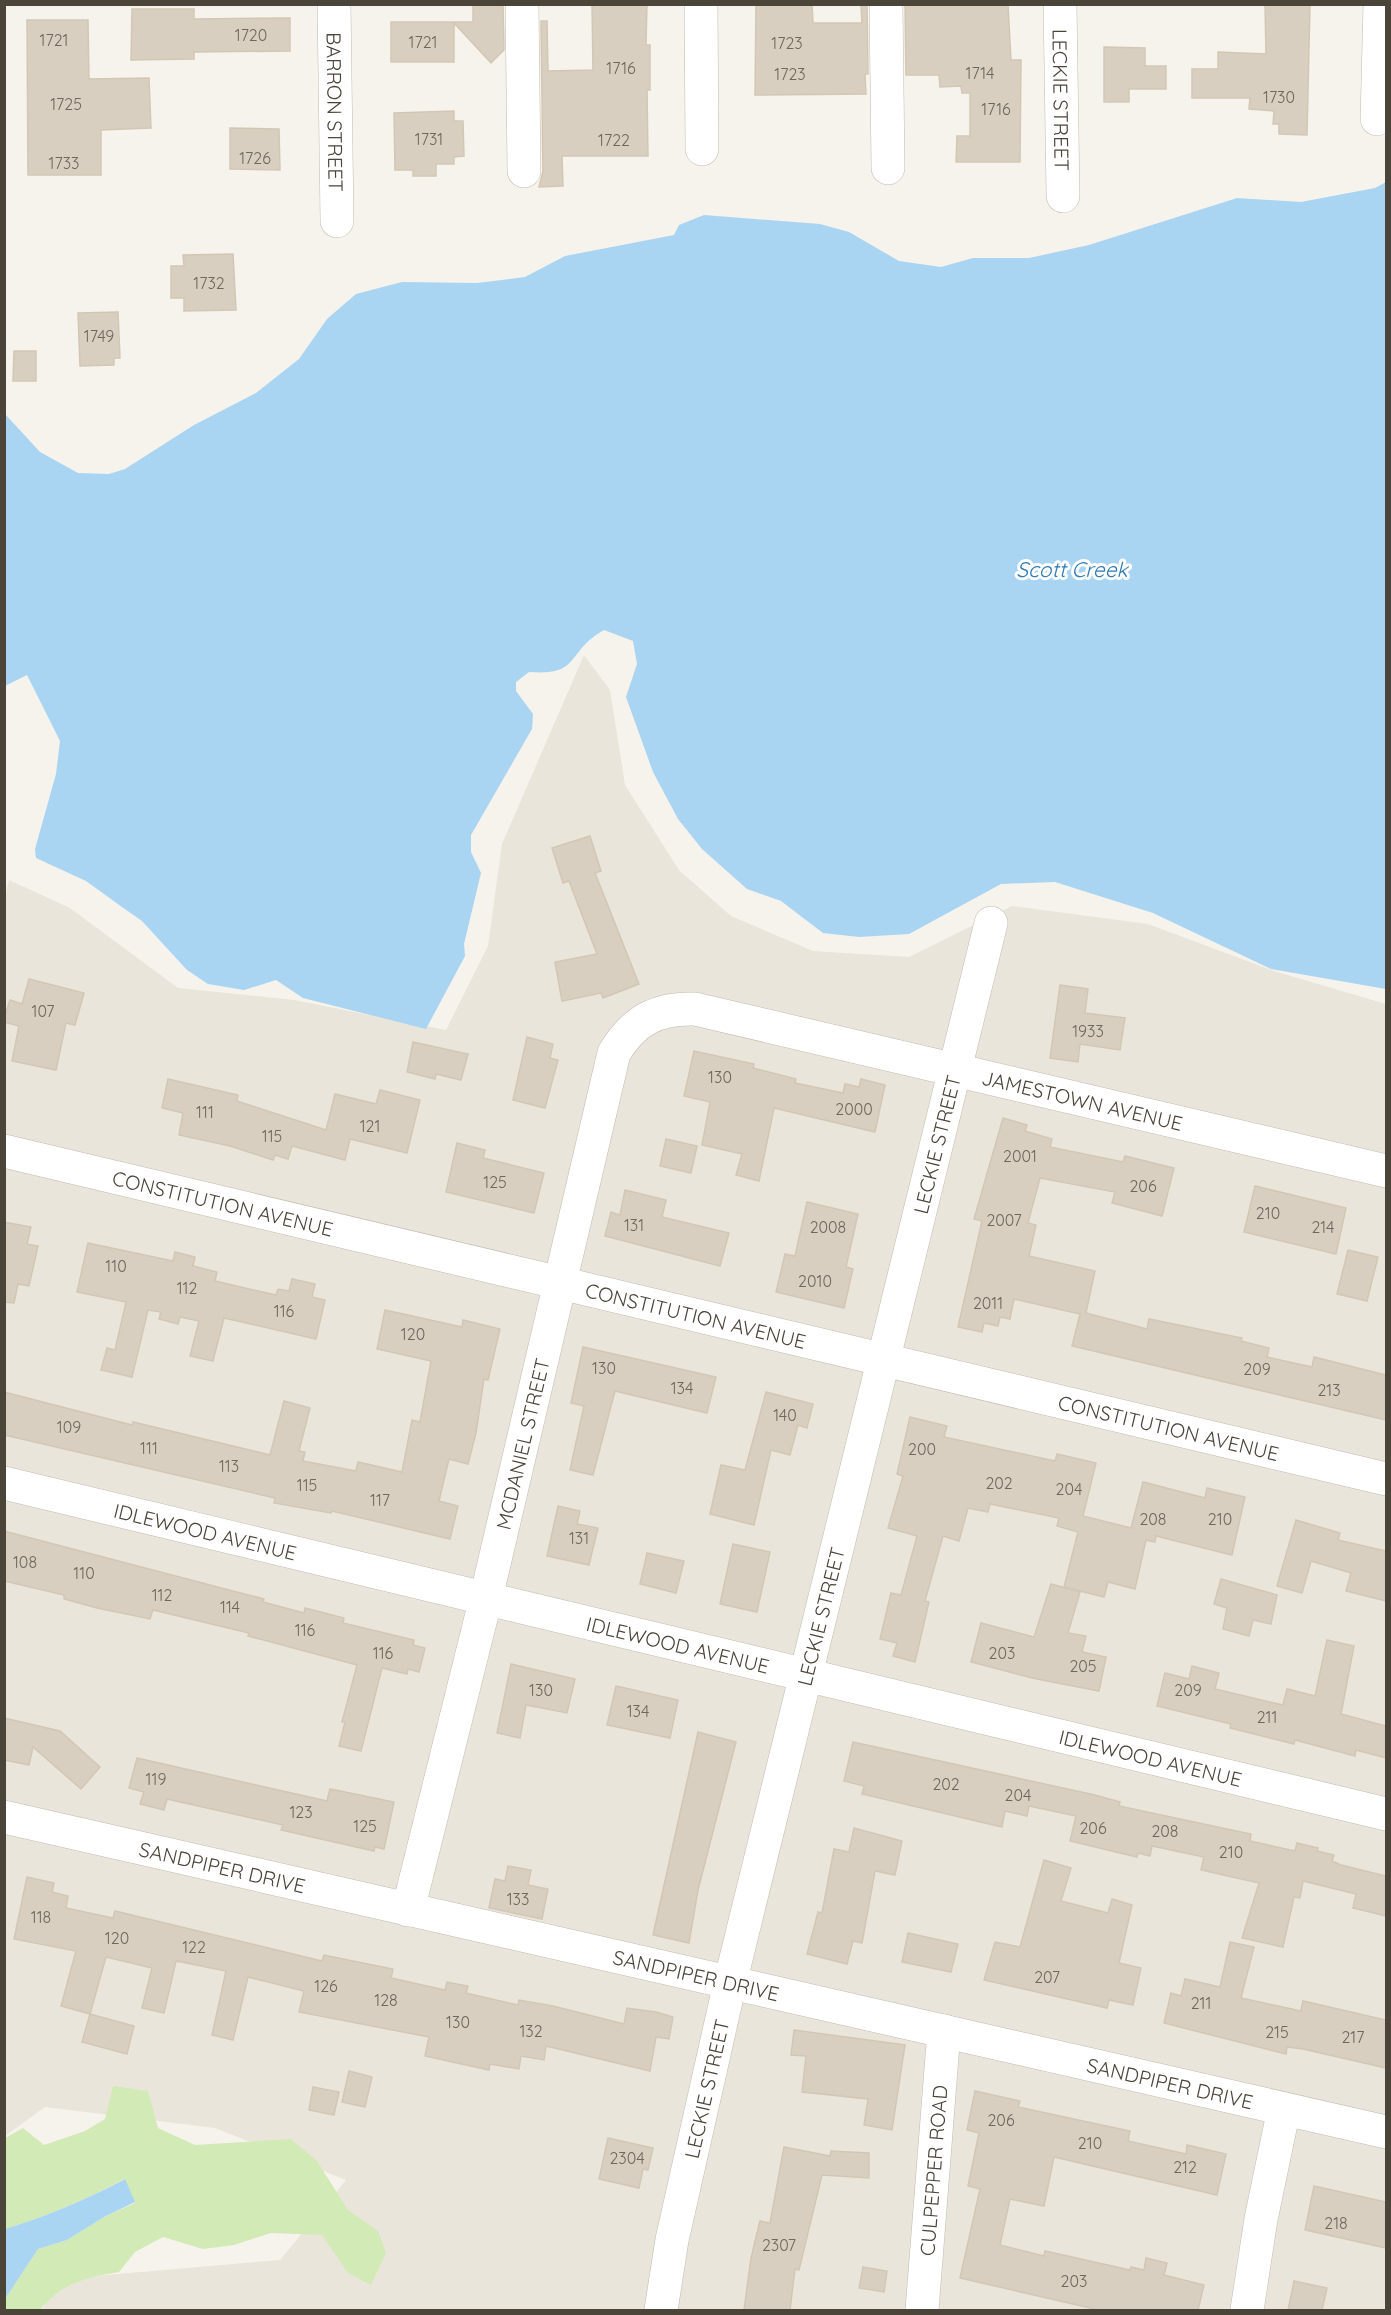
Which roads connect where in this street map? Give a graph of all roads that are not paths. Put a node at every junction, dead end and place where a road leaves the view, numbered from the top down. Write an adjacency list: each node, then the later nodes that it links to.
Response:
1 (334, 4): 12 (street, BARRON STREET)
2 (522, 4): 10 (street)
3 (701, 4): 8 (street)
4 (886, 4): 9 (street)
5 (1060, 4): 11 (street, LECKIE STREET)
6 (1380, 4): 7 (street)
7 (1377, 119)
8 (702, 149)
9 (888, 168)
10 (524, 171)
11 (1063, 196)
12 (337, 221)
13 (991, 923): 15 (street, LECKIE STREET)
14 (674, 1008): 15 (street, JAMESTOWN AVENUE); 18 (street, MCDANIEL STREET)
15 (955, 1068): 17 (street, JAMESTOWN AVENUE); 19 (street, LECKIE STREET)
16 (4, 1151): 18 (street, CONSTITUTION AVENUE)
17 (1386, 1171)
18 (561, 1281): 19 (street, CONSTITUTION AVENUE); 22 (street, MCDANIEL STREET)
19 (883, 1358): 20 (street, CONSTITUTION AVENUE); 23 (street, LECKIE STREET)
20 (1386, 1479)
21 (4, 1483): 22 (street, IDLEWOOD AVENUE)
22 (486, 1598): 23 (street, IDLEWOOD AVENUE); 26 (street, MCDANIEL STREET)
23 (807, 1675): 24 (street, IDLEWOOD AVENUE); 27 (street, LECKIE STREET)
24 (1386, 1814)
25 (4, 1817): 26 (street, SANDPIPER DRIVE)
26 (408, 1910): 27 (street, SANDPIPER DRIVE)
27 (730, 1983): 28 (street, SANDPIPER DRIVE); 31 (street, LECKIE STREET)
28 (944, 2031): 29 (street, SANDPIPER DRIVE); 32 (street, CULPEPPER ROAD)
29 (1284, 2109): 30 (street, SANDPIPER DRIVE); 33 (street)
30 (1386, 2132)
31 (661, 2310)
32 (922, 2310)
33 (1247, 2310)

